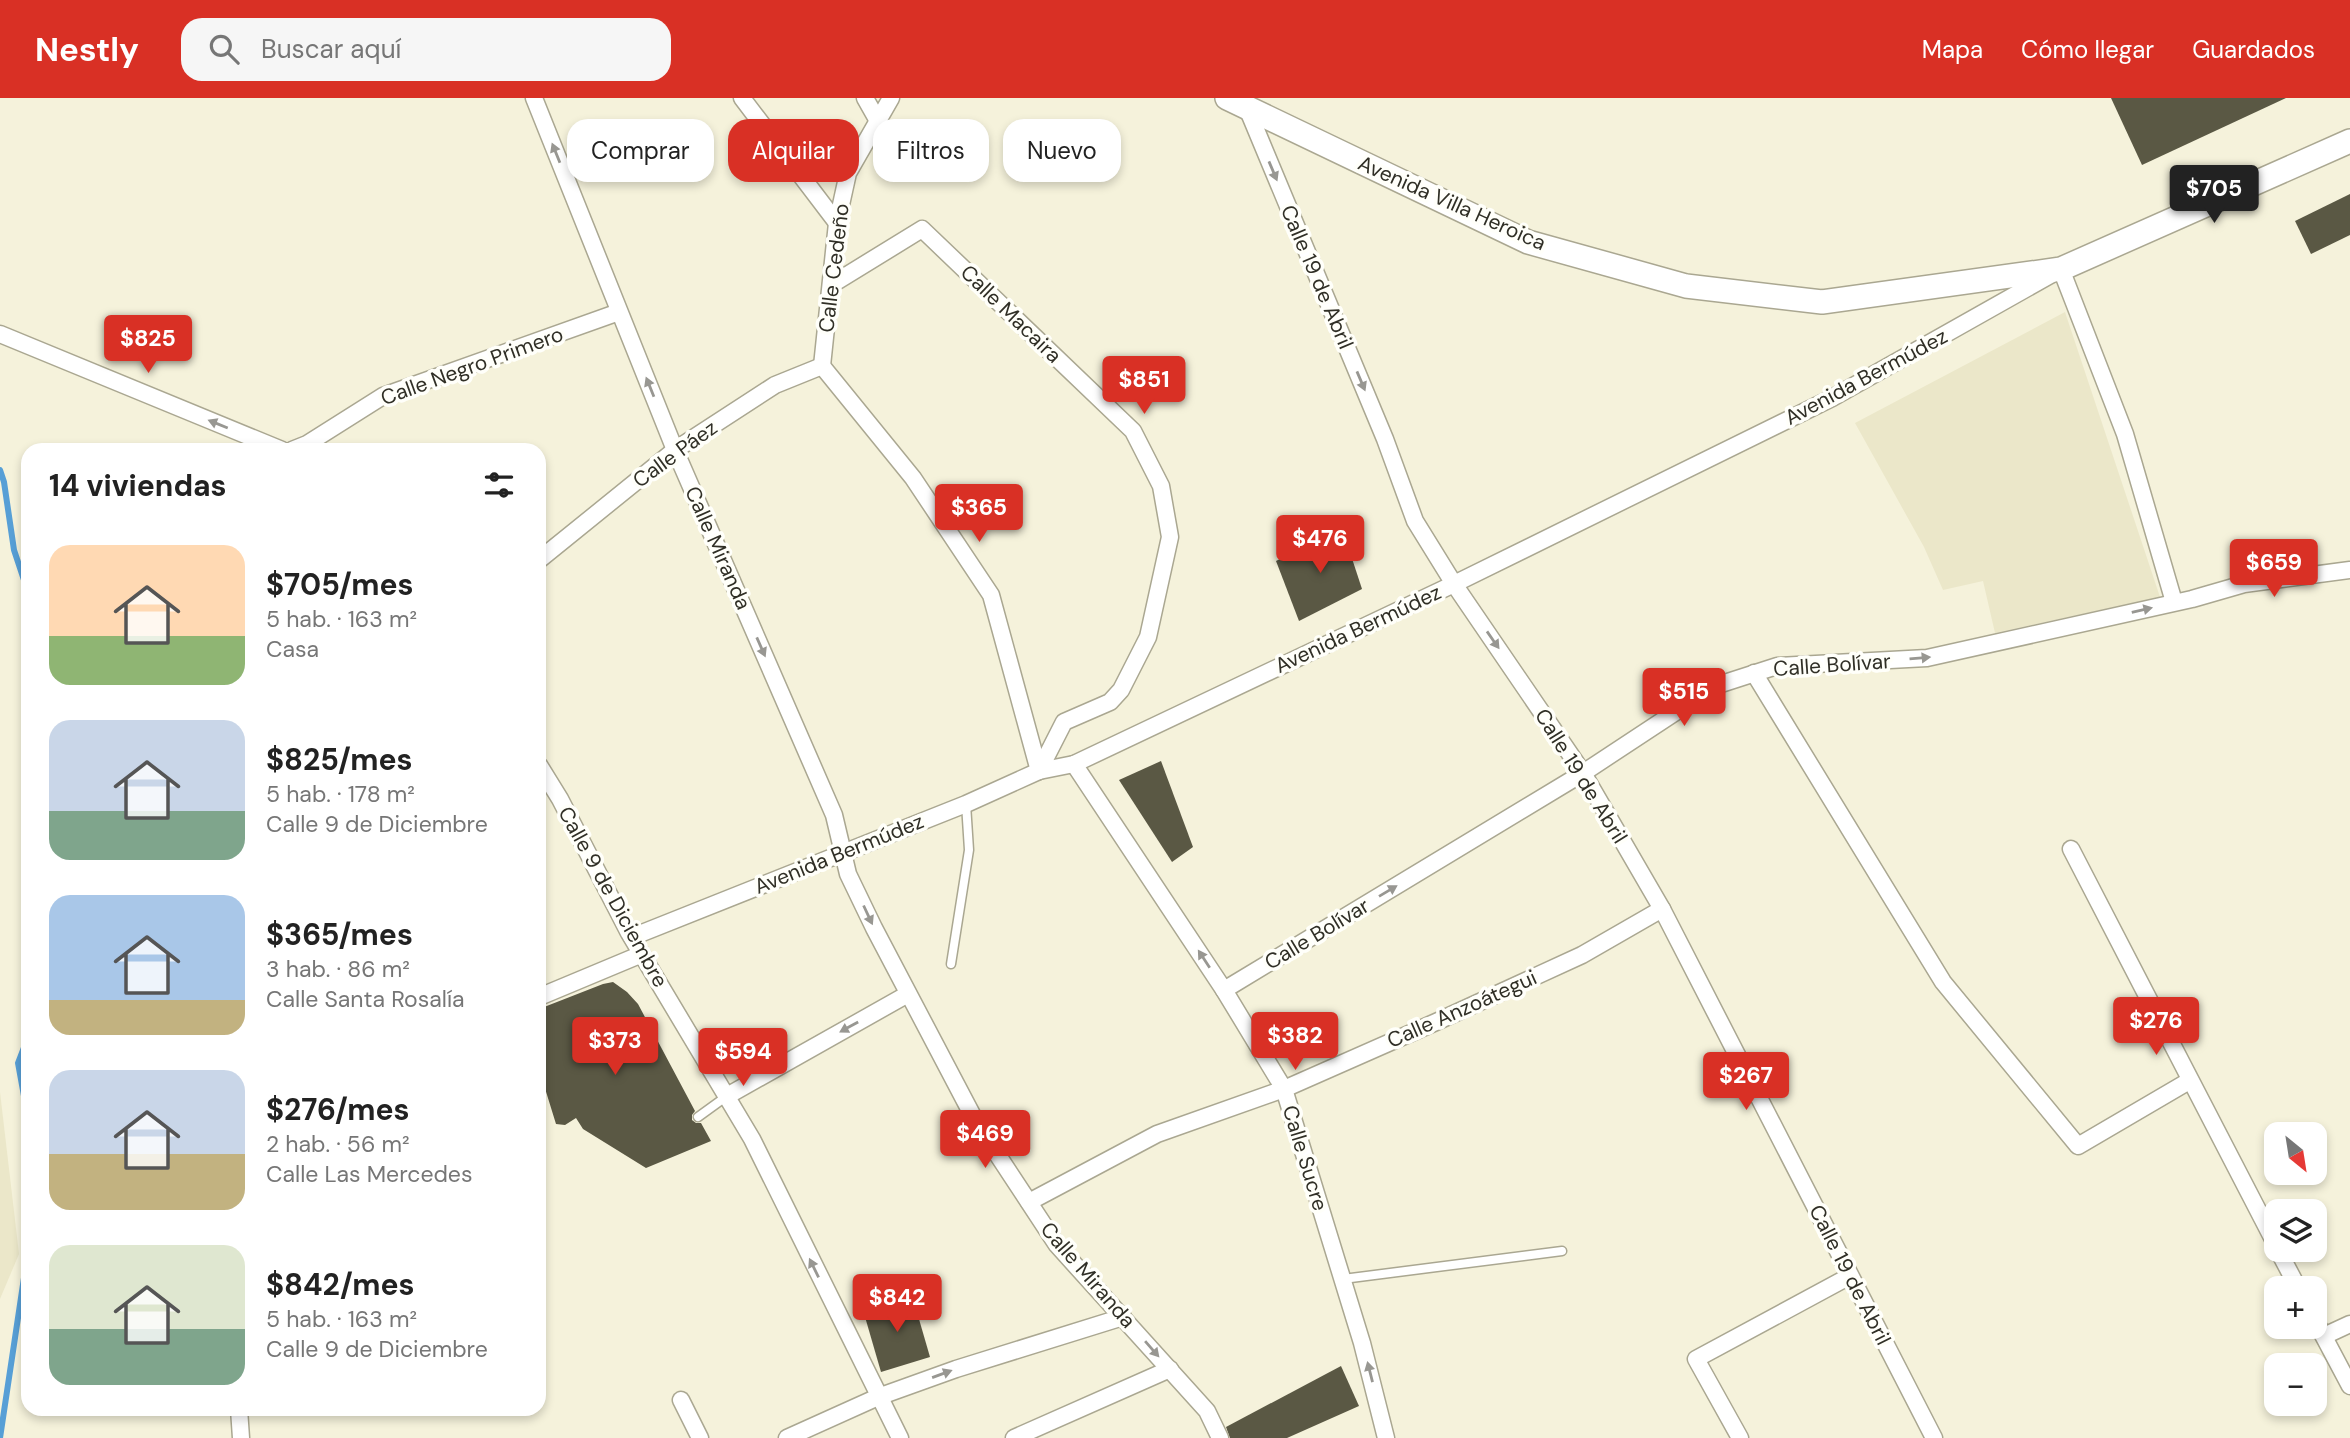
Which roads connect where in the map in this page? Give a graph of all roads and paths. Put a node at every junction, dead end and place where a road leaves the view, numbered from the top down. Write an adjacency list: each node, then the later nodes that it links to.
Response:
1 (534, 98): 13 (street, Calle Miranda, one-way to 1)
2 (742, 98): 10 (street)
3 (864, 98): 6 (street)
4 (891, 98): 7 (street, Calle Cedeño)
5 (1237, 103): 11 (main road, Avenida Villa Heroica); 21 (street, Calle 19 de Abril, one-way to 21)
6 (877, 119)
7 (879, 119)
8 (873, 130): 10 (street, Calle Cedeño)
9 (2350, 141): 11 (main road, Avenida Villa Heroica)
10 (837, 223): 12 (street, Calle Cedeño)
11 (2061, 269): 21 (street, Avenida Bermúdez); 22 (street)
12 (831, 285): 15 (street, Calle Cedeño); 25 (street, Calle Macaira)
13 (620, 312): 17 (street, Calle Negro Primero); 18 (street, Calle Miranda, one-way to 13)
14 (0, 334): 16 (street, one-way to 14)
15 (822, 366): 18 (street, Calle Páez); 25 (street)
16 (265, 443)
17 (309, 443)
18 (675, 450): 19 (street, Calle Páez); 30 (street, Calle Miranda, one-way to 30)
19 (546, 555)
20 (2350, 570): 22 (street, Calle Bolívar)
21 (1454, 584): 24 (street, Avenida Bermúdez); 26 (street, Calle 19 de Abril, one-way to 26)
22 (2174, 602): 23 (street, Calle Bolívar, one-way to 22)
23 (1754, 673): 26 (street, Calle Bolívar); 38 (street)
24 (1074, 764): 25 (street, Avenida Bermúdez); 35 (street, Calle Sucre, one-way to 24)
25 (1039, 771): 28 (street, Avenida Bermúdez)
26 (1583, 774): 31 (street, Calle 19 de Abril); 35 (street, Calle Bolívar, one-way to 26)
27 (546, 783): 32 (street, Calle 9 de Diciembre)
28 (966, 804): 30 (street, Avenida Bermúdez); 34 (lane)
29 (2071, 849): 38 (street)
30 (843, 852): 32 (street, Avenida Bermúdez); 37 (street, Calle Miranda, one-way to 37)
31 (1662, 909): 39 (street, Calle Anzoátegui); 45 (street, Calle 19 de Abril)
32 (632, 937): 33 (street, Calle 9 de Diciembre)
33 (642, 954): 36 (street); 40 (street, Calle 9 de Diciembre)
34 (951, 964)
35 (1224, 990): 39 (street, Calle Sucre)
36 (546, 994)
37 (908, 994): 40 (street, one-way to 40); 42 (street, Calle Miranda)
38 (2189, 1081): 43 (street)
39 (1284, 1089): 42 (street, Calle Anzoátegui); 46 (street, Calle Sucre)
40 (727, 1096): 41 (lane); 53 (street, Calle 9 de Diciembre, one-way to 40)
41 (698, 1117)
42 (1029, 1202): 47 (street, Calle Miranda)
43 (2264, 1223)
44 (1562, 1251): 46 (lane)
45 (1850, 1276): 63 (street); 64 (street, Calle 19 de Abril)
46 (1343, 1279): 62 (street, Calle Sucre, one-way to 46)
47 (1123, 1317): 51 (street, Calle Miranda, one-way to 51); 53 (street, one-way to 47)
48 (2350, 1324): 49 (street)
49 (2327, 1334)
50 (2325, 1339): 52 (street)
51 (1170, 1369): 60 (street); 61 (street, Calle Miranda)
52 (2350, 1386)
53 (878, 1397): 58 (street); 59 (street, Calle 9 de Diciembre)
54 (681, 1400): 57 (street)
55 (239, 1416): 56 (street)
56 (241, 1438)
57 (700, 1438)
58 (787, 1438)
59 (900, 1438)
60 (1014, 1438)
61 (1220, 1438)
62 (1386, 1438)
63 (1740, 1438)
64 (1934, 1438)

